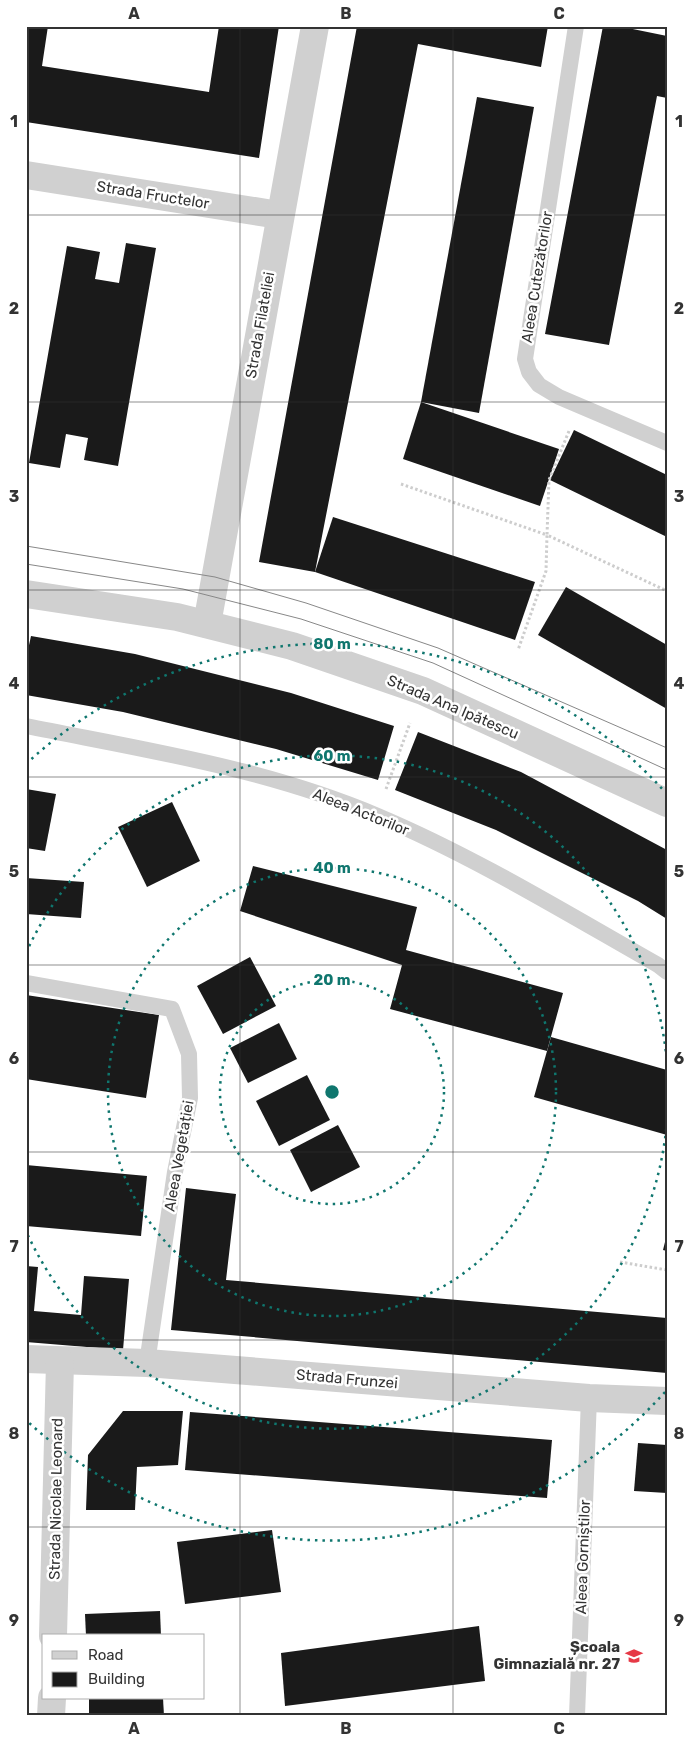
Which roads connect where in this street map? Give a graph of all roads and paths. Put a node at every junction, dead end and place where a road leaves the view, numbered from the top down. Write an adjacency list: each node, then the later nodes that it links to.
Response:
1 (315, 26): 4 (street, Strada Filateliei)
2 (576, 26): 5 (lane, Aleea Cutezătorilor)
3 (26, 175): 4 (street, Strada Fructelor)
4 (280, 215): 11 (street, Strada Filateliei)
5 (579, 406): 6 (lane, Aleea Cutezătorilor); 8 (path)
6 (667, 443)
7 (401, 484): 8 (path)
8 (547, 535): 9 (path); 12 (path)
9 (667, 591)
10 (26, 594): 11 (street, Strada Ana Ipătescu)
11 (207, 624): 15 (street, Strada Ana Ipătescu)
12 (518, 650)
13 (410, 723): 16 (path)
14 (26, 726): 16 (lane, Aleea Actorilor)
15 (667, 803)
16 (377, 815): 17 (lane, Aleea Actorilor)
17 (667, 972)
18 (26, 983): 23 (lane, Aleea Vegetației)
19 (620, 1262): 20 (path)
20 (667, 1270)
21 (26, 1359): 22 (street, Strada Frunzei)
22 (60, 1362): 23 (street, Strada Frunzei); 26 (street, Strada Nicolae Leonard)
23 (147, 1363): 24 (street, Strada Frunzei)
24 (589, 1398): 25 (street, Strada Frunzei); 29 (lane, Aleea Gorniștilor)
25 (667, 1401)
26 (53, 1634)
27 (52, 1700): 28 (street)
28 (51, 1716)
29 (577, 1716)

